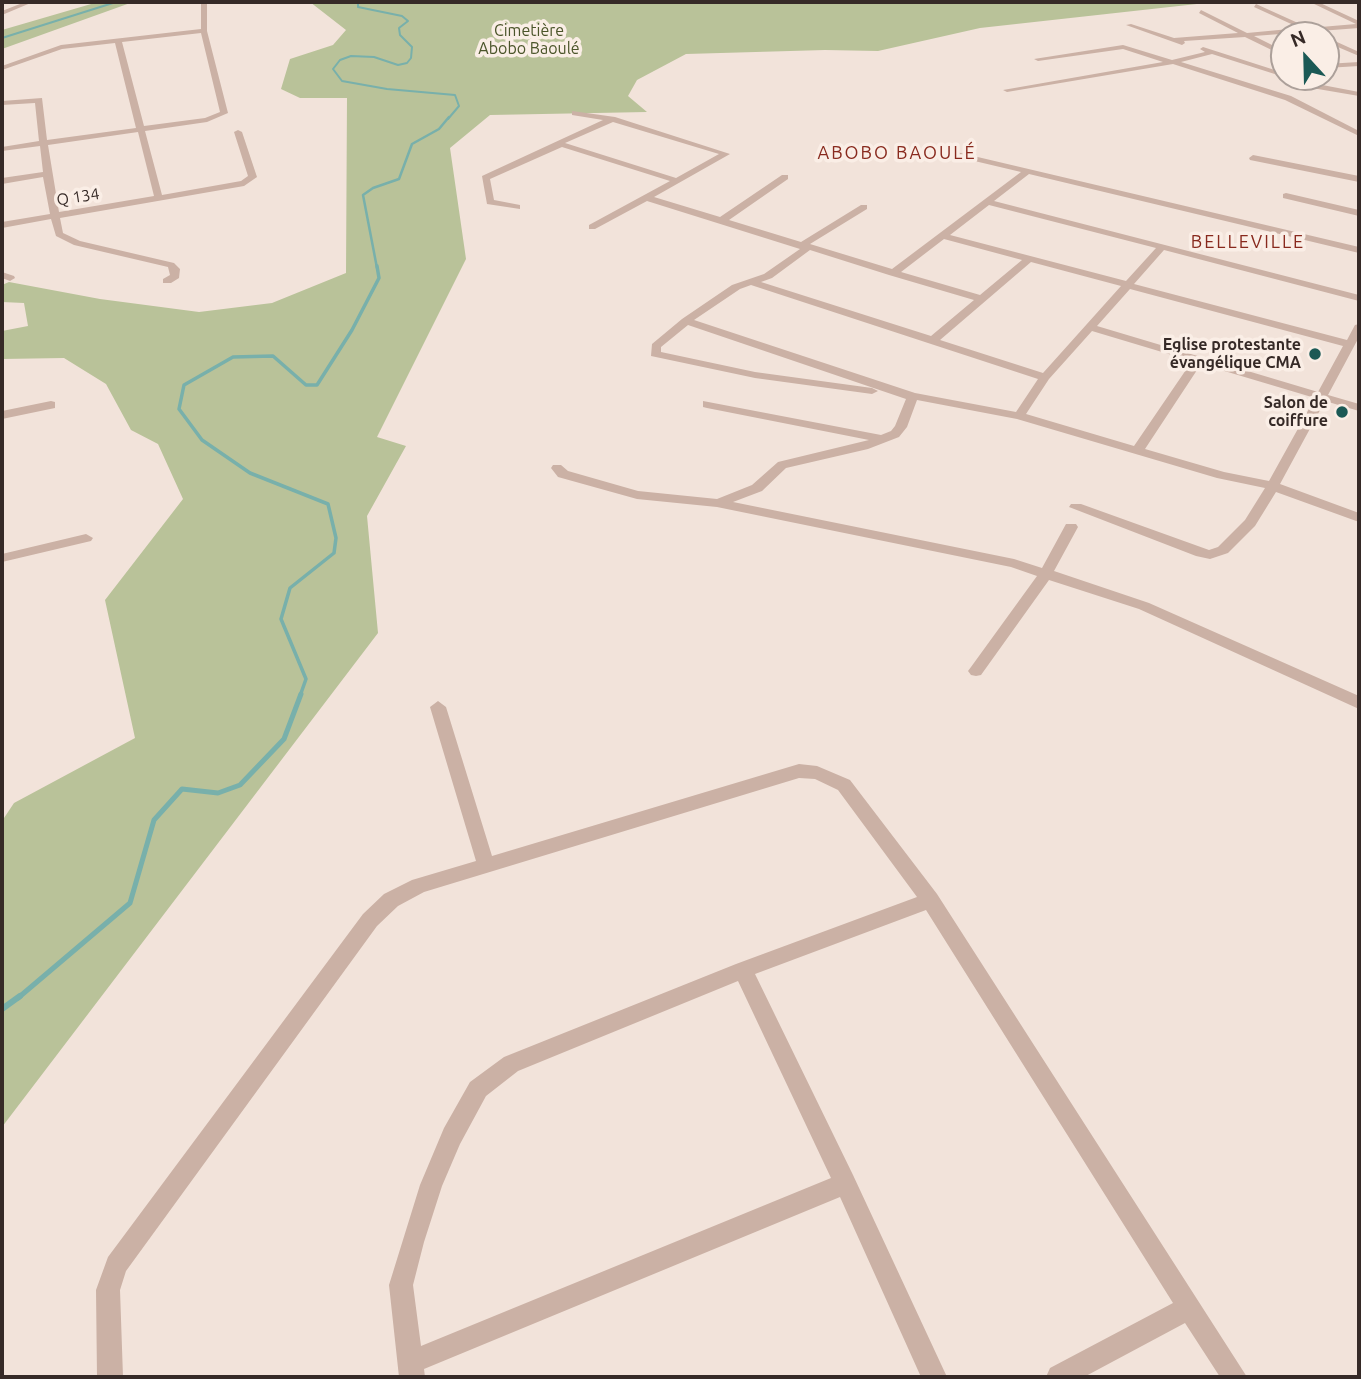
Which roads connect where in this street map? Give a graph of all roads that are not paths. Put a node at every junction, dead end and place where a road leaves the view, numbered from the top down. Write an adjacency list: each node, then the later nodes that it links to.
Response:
1 (30, 2): 6 (street)
2 (204, 2): 11 (street)
3 (1313, 2): 8 (street)
4 (1256, 6): 7 (street)
5 (1200, 12): 13 (street)
6 (2, 13)
7 (1288, 21)
8 (1359, 24): 10 (street)
9 (1129, 25): 14 (street)
10 (1340, 26)
11 (204, 30): 15 (street); 39 (street)
12 (1270, 33): 13 (street)
13 (1245, 35): 14 (street); 17 (street)
14 (1174, 40): 18 (street)
15 (118, 41): 24 (street); 39 (street)
16 (1340, 45): 19 (street)
17 (1270, 47)
18 (1212, 51): 20 (street); 25 (street)
19 (1359, 54)
20 (1173, 62): 23 (street); 27 (street); 33 (street)
21 (1359, 64): 22 (street)
22 (1340, 65)
23 (1053, 67)
24 (2, 68)
25 (1270, 70)
26 (1065, 72): 27 (street)
27 (1077, 78): 28 (street)
28 (1007, 90)
29 (1340, 90): 30 (street)
30 (1348, 91): 31 (street); 32 (street)
31 (1359, 92)
32 (1312, 95)
33 (1287, 97): 34 (street); 35 (street); 41 (street)
34 (1300, 97)
35 (1273, 101)
36 (2, 103): 42 (street)
37 (575, 113): 38 (street)
38 (612, 119): 43 (street); 52 (street)
39 (141, 130): 42 (street); 55 (street)
40 (238, 132): 55 (street, Q 134)
41 (1359, 134)
42 (46, 143): 44 (street); 48 (street)
43 (562, 144): 52 (street); 57 (street)
44 (2, 149)
45 (948, 152): 47 (street)
46 (1253, 158): 50 (street)
47 (1028, 171): 56 (street); 67 (street)
48 (47, 174): 51 (street); 60 (street)
49 (785, 177): 61 (street)
50 (1359, 179)
51 (2, 181)
52 (677, 181): 54 (street)
53 (1286, 196): 59 (street)
54 (646, 198): 61 (street); 63 (street)
55 (159, 199): 60 (street, Q 134)
56 (988, 202): 64 (street); 66 (street)
57 (517, 207)
58 (864, 207): 65 (street)
59 (1359, 213)
60 (57, 216): 62 (street, Q 134); 70 (street)
61 (720, 222): 65 (street)
62 (2, 225)
63 (592, 227)
64 (944, 236): 68 (street); 69 (street)
65 (804, 247): 69 (street); 71 (street)
66 (1162, 247): 72 (street); 73 (street)
67 (1359, 250)
68 (1030, 258): 72 (street); 74 (street)
69 (893, 274): 74 (street)
70 (167, 281)
71 (755, 283): 75 (street); 78 (street)
72 (1127, 285): 76 (street); 79 (street)
73 (1359, 298)
74 (981, 299): 78 (street)
75 (686, 321): 80 (street); 83 (street)
76 (1090, 327): 81 (street); 82 (street)
77 (1359, 327): 79 (street)
78 (932, 341): 82 (street)
79 (1349, 344): 85 (street)
80 (803, 360): 83 (street); 84 (street)
81 (1198, 360): 85 (street); 92 (street)
82 (1045, 377): 90 (street)
83 (793, 380): 84 (street)
84 (913, 396): 90 (street); 91 (street)
85 (1320, 397): 88 (street); 94 (street)
86 (707, 404): 91 (street)
87 (51, 405): 89 (street)
88 (1359, 408)
89 (2, 415)
90 (1018, 416): 92 (street)
91 (885, 439): 95 (street)
92 (1138, 449): 94 (street)
93 (557, 468): 96 (street)
94 (1273, 486): 97 (street); 99 (street)
95 (747, 492): 96 (street); 98 (street)
96 (717, 503): 98 (street)
97 (1076, 507)
98 (761, 512): 103 (street)
99 (1359, 518)
100 (1071, 527): 103 (street)
101 (86, 538): 102 (street)
102 (2, 558)
103 (1046, 574): 104 (street); 105 (street)
104 (976, 671)
105 (1359, 702)
106 (438, 706): 107 (street)
107 (486, 865): 108 (street); 113 (street)
108 (930, 900): 109 (street); 111 (street)
109 (743, 970): 110 (street); 112 (street)
110 (845, 1183): 112 (street); 114 (street)
111 (1188, 1308): 115 (street); 116 (street)
112 (411, 1370)
113 (110, 1377)
114 (934, 1377)
115 (1059, 1377)
116 (1234, 1377)

